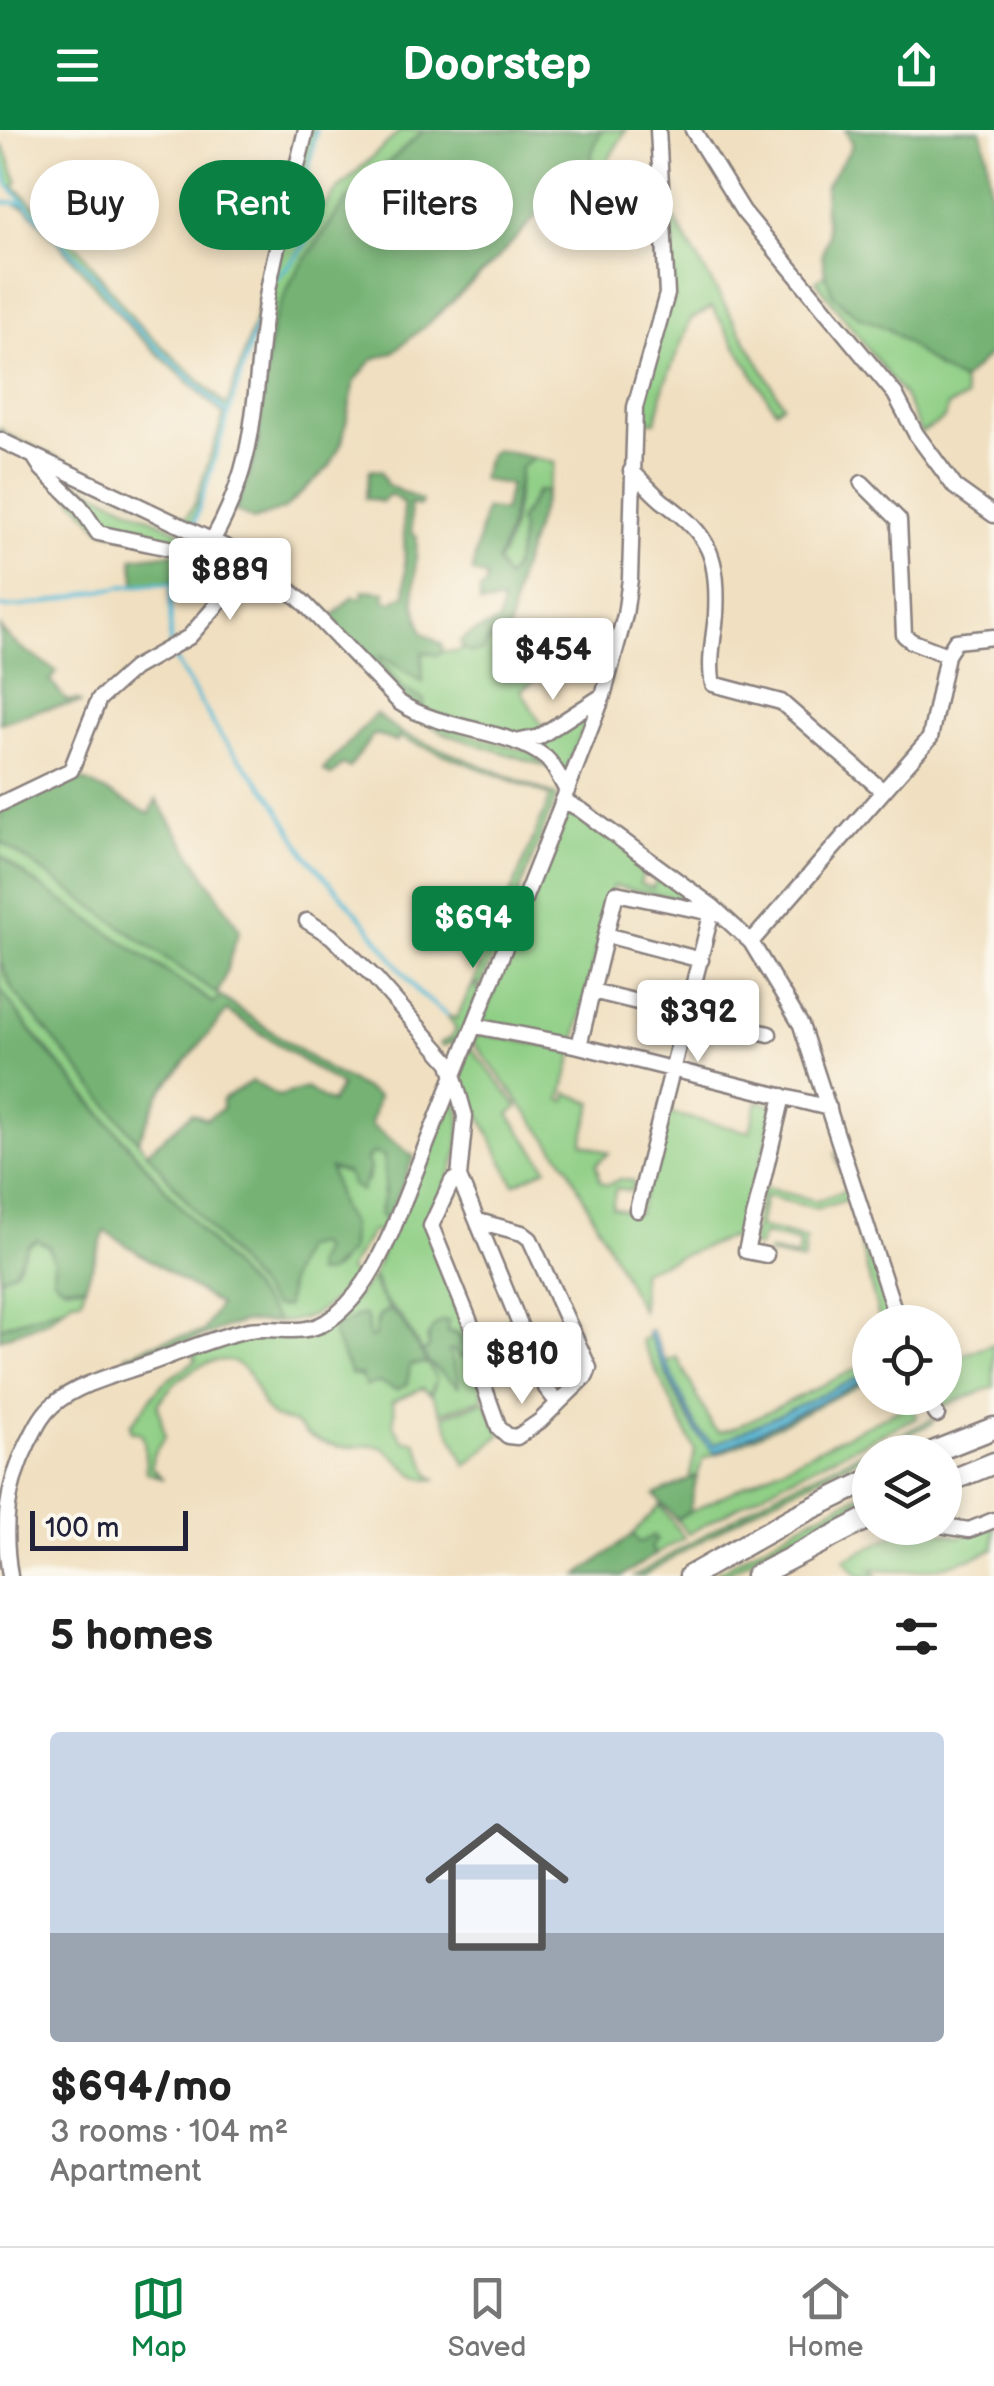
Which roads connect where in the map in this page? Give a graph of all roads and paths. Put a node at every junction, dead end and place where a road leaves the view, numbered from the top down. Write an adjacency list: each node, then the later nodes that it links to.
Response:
1 (306, 130): 9 (street)
2 (658, 130): 6 (street)
3 (694, 130): 8 (street)
4 (0, 440): 5 (street)
5 (34, 456): 9 (street); 9 (street)
6 (632, 471): 13 (street); 15 (street)
7 (862, 483): 12 (street)
8 (994, 516)
9 (219, 544): 10 (street)
10 (255, 561): 14 (street); 17 (street)
11 (994, 637): 12 (street)
12 (948, 655): 15 (street)
13 (602, 696): 14 (street); 16 (street)
14 (514, 742): 16 (street)
15 (883, 792): 21 (street)
16 (565, 796): 18 (street); 25 (street)
17 (0, 804)
18 (712, 910): 20 (street); 21 (street); 22 (street)
19 (307, 921): 29 (street)
20 (606, 935): 22 (street); 23 (street)
21 (751, 942): 31 (street)
22 (700, 960): 24 (street)
23 (592, 992): 24 (street); 27 (street)
24 (688, 1014): 26 (street); 28 (street)
25 (475, 1026): 27 (street); 29 (street)
26 (770, 1034)
27 (579, 1046): 28 (street)
28 (674, 1069): 30 (street); 33 (street)
29 (455, 1075): 32 (street); 41 (street)
30 (783, 1096): 31 (street); 35 (street)
31 (830, 1108): 36 (street)
32 (459, 1176): 34 (street); 37 (street)
33 (636, 1210)
34 (478, 1221): 37 (street); 37 (street)
35 (766, 1255)
36 (893, 1305)
37 (557, 1402)
38 (994, 1428): 39 (highway)
39 (962, 1441)
40 (994, 1463): 42 (highway)
41 (16, 1470): 43 (street); 48 (street)
42 (962, 1476)
43 (0, 1481)
44 (852, 1489): 49 (highway)
45 (994, 1520): 47 (street)
46 (852, 1525): 50 (highway)
47 (962, 1529)
48 (10, 1576)
49 (690, 1576)
50 (756, 1576)

